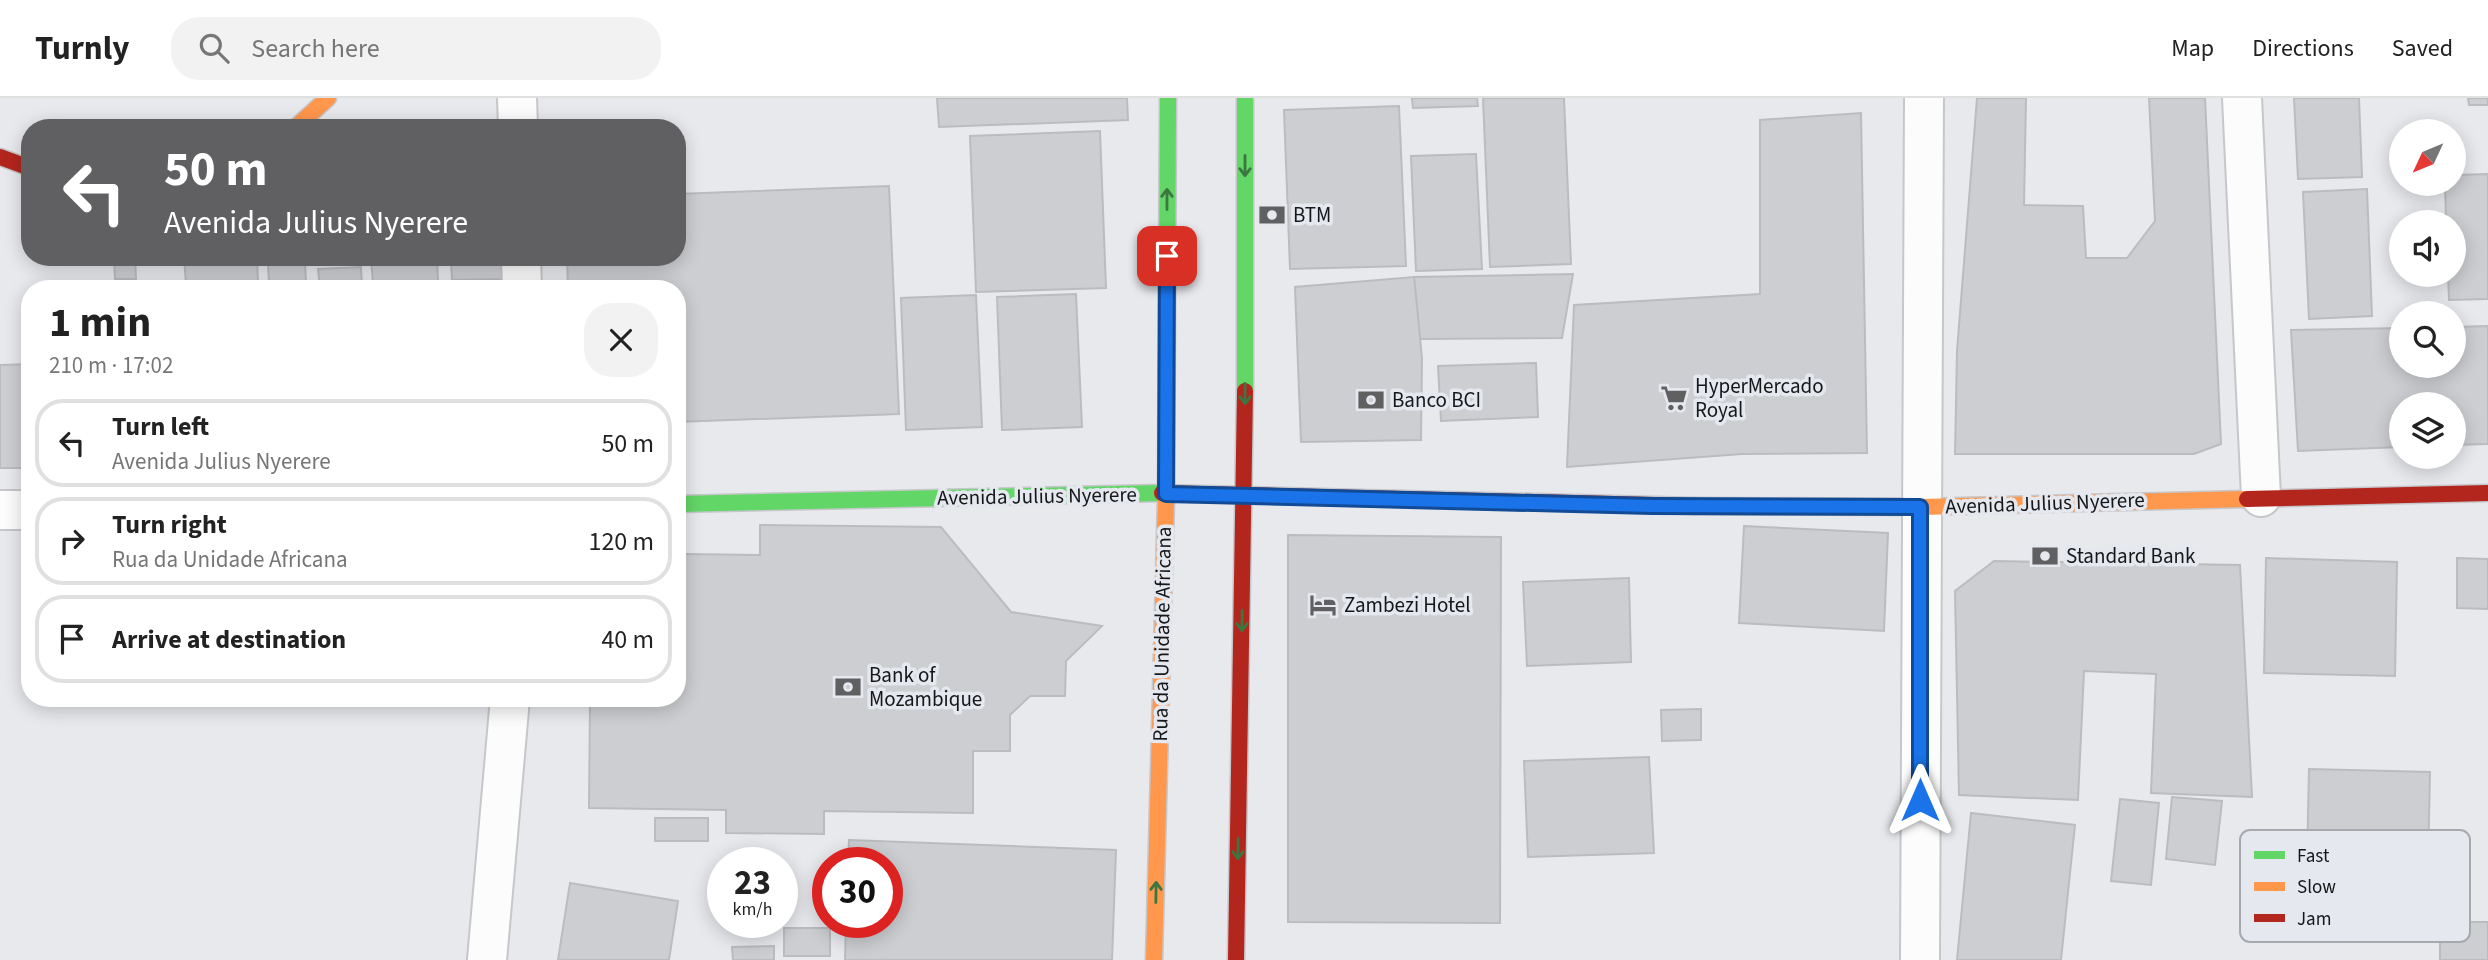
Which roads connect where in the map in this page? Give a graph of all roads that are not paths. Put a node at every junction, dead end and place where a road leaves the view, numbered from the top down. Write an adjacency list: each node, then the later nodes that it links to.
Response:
1 (328, 98): 7 (street)
2 (517, 98): 8 (street)
3 (1168, 98): 11 (street, Rua da Unidade Africana, one-way to 3)
4 (1245, 98): 13 (street, one-way to 13)
5 (1924, 98): 16 (street)
6 (2242, 98): 14 (street)
7 (305, 119)
8 (518, 119)
9 (0, 157): 10 (street)
10 (21, 165)
11 (1166, 494): 13 (street, Avenida Julius Nyerere); 15 (street, Avenida Julius Nyerere); 21 (street, Rua da Unidade Africana, one-way to 11)
12 (2488, 494): 14 (street, Avenida Julius Nyerere)
13 (1245, 496): 16 (street, Avenida Julius Nyerere); 22 (street, one-way to 22)
14 (2261, 497): 16 (street, Avenida Julius Nyerere)
15 (686, 504)
16 (1920, 507): 23 (street)
17 (0, 510): 18 (street)
18 (21, 510)
19 (509, 707): 20 (street)
20 (487, 960)
21 (1154, 960)
22 (1236, 960)
23 (1920, 960)

